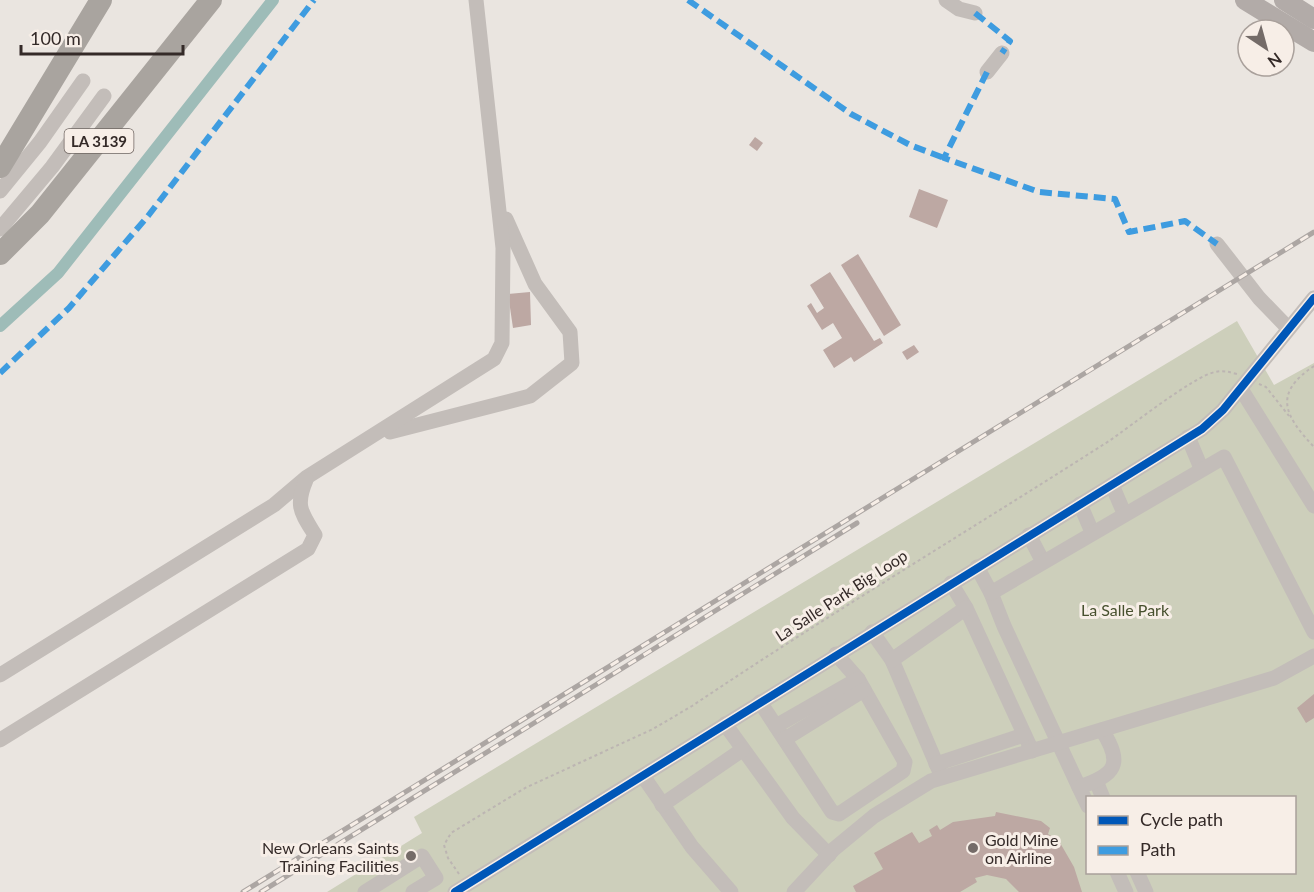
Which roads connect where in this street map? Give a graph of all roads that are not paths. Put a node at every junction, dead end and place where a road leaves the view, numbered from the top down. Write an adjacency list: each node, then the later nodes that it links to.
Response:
1 (101, 0): 14 (highway)
2 (211, 0): 19 (highway, LA 3139)
3 (476, 0): 16 (street)
4 (946, 0): 7 (street)
5 (1245, 0): 9 (main road)
6 (1284, 0): 8 (main road)
7 (975, 13)
8 (1314, 19)
9 (1314, 42)
10 (1002, 53): 11 (street)
11 (987, 72)
12 (83, 81): 15 (street)
13 (104, 96): 17 (street)
14 (0, 166)
15 (0, 191)
16 (497, 196): 24 (street); 24 (street)
17 (0, 229)
18 (1217, 244): 21 (street)
19 (0, 254)
20 (1314, 297): 21 (street)
21 (1288, 328): 22 (street)
22 (1245, 384): 23 (street); 29 (street)
23 (1188, 437): 25 (street); 27 (street)
24 (370, 438): 26 (street)
25 (1201, 468): 30 (street); 39 (street)
26 (307, 477): 43 (street); 50 (street)
27 (1112, 484): 28 (street); 30 (street)
28 (1080, 504): 31 (street); 32 (street)
29 (1314, 506)
30 (1124, 513): 31 (street)
31 (1092, 532): 33 (street)
32 (1029, 535): 33 (street); 34 (street)
33 (1043, 561): 36 (street)
34 (977, 567): 35 (street); 36 (street)
35 (951, 583): 37 (street); 38 (street)
36 (991, 593): 51 (street)
37 (966, 608): 42 (street); 49 (street)
38 (872, 632): 40 (street); 42 (street)
39 (1314, 632)
40 (836, 654): 44 (street); 45 (street)
41 (1314, 656): 47 (street)
42 (891, 660): 54 (street)
43 (0, 675)
44 (861, 684): 48 (street); 48 (street)
45 (760, 702): 46 (street); 48 (street)
46 (725, 724): 52 (street); 55 (street)
47 (1102, 730): 51 (street); 56 (street)
48 (781, 732)
49 (1024, 735): 53 (street); 54 (street)
50 (0, 740)
51 (1057, 744): 53 (street); 57 (street)
52 (742, 750): 60 (street); 61 (street)
53 (1032, 751): 54 (street)
54 (939, 771): 61 (street)
55 (643, 776): 60 (street); 64 (street)
56 (1096, 781): 57 (street); 58 (street)
57 (1079, 787): 59 (street)
58 (1102, 796)
59 (1086, 802)
60 (662, 805): 67 (street)
61 (829, 855): 68 (street)
62 (1117, 874): 69 (street)
63 (1137, 874): 70 (street)
64 (461, 888)
65 (365, 892): 66 (street)
66 (413, 892)
67 (731, 892)
68 (794, 892)
69 (1126, 892)
70 (1146, 892)

